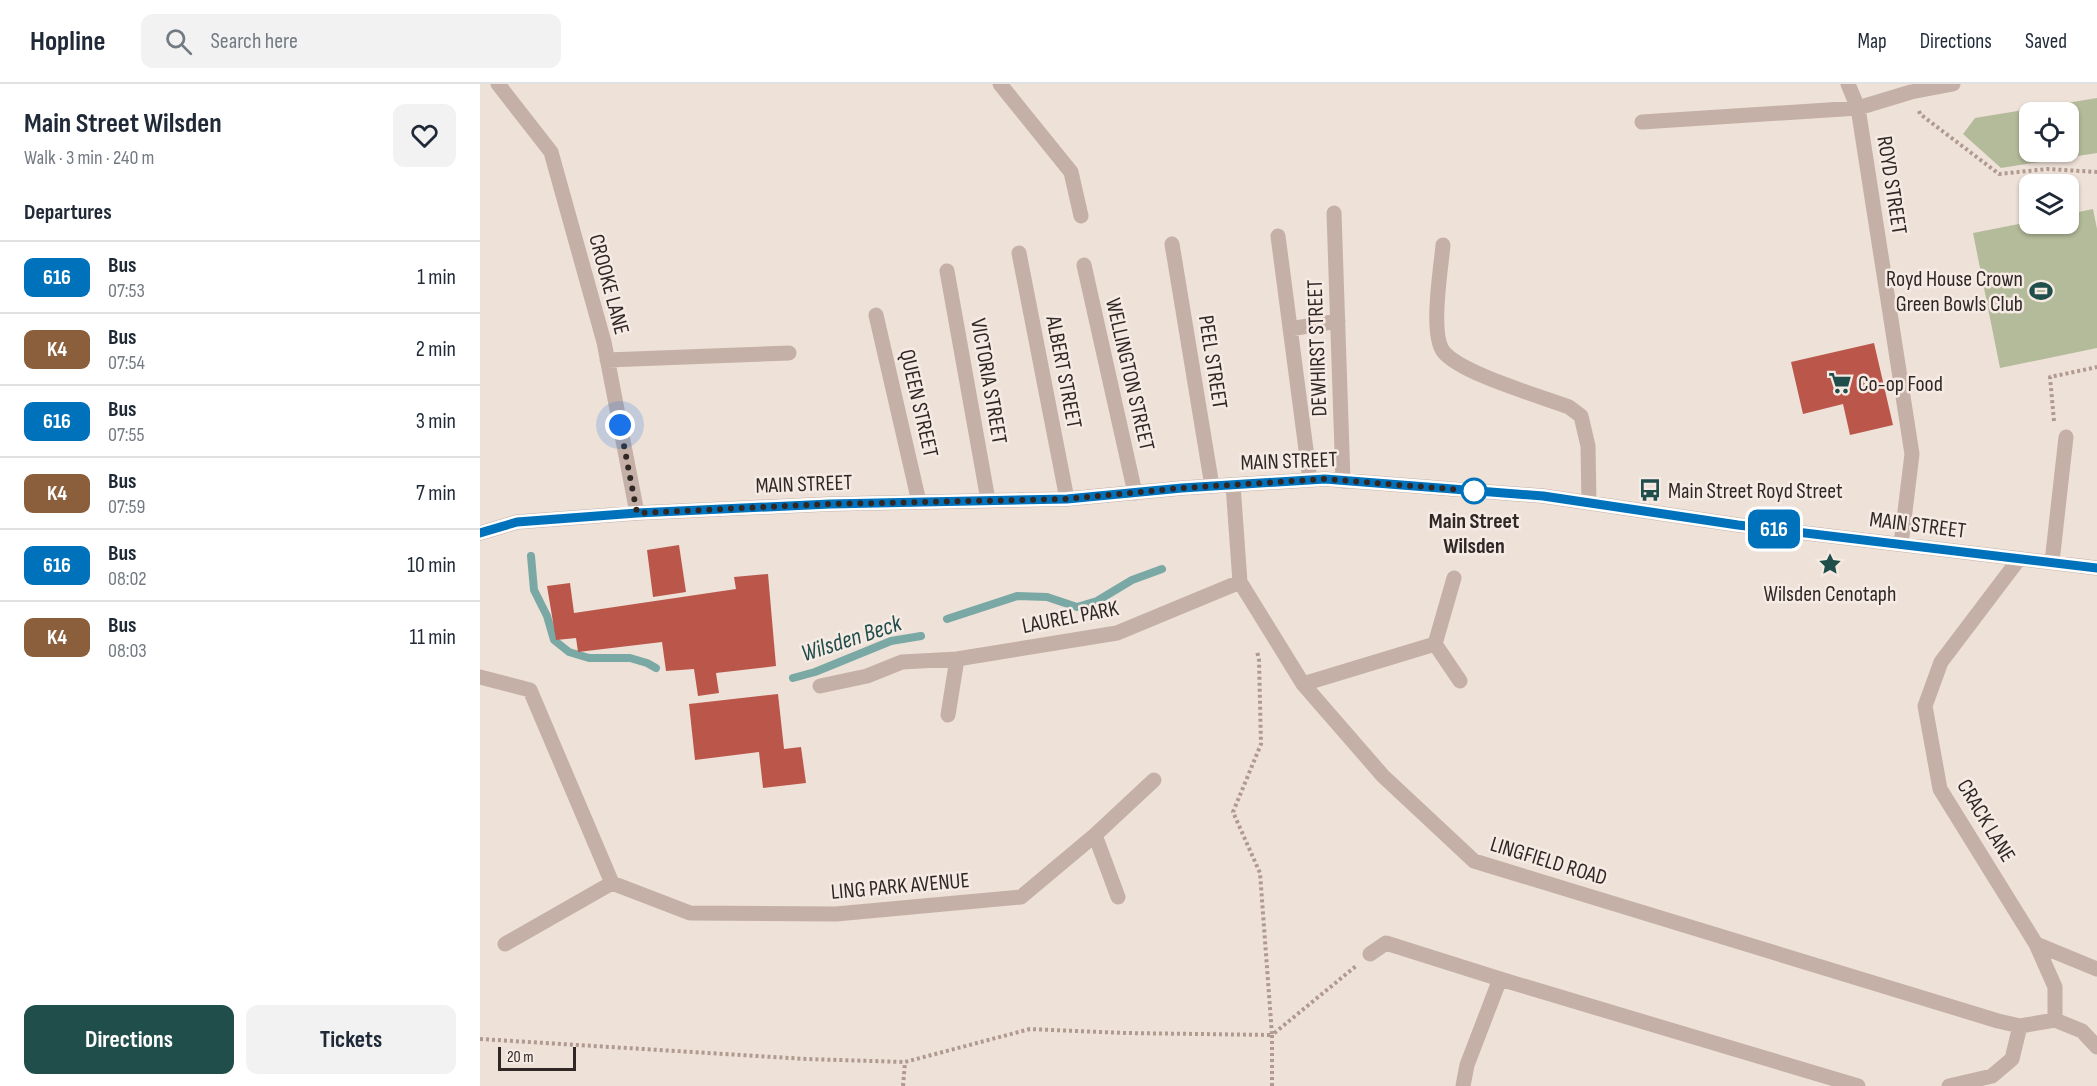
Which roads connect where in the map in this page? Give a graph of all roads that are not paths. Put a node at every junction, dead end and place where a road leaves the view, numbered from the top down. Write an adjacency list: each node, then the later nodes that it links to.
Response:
1 (498, 84): 19 (street, CROOKE LANE)
2 (1000, 84): 8 (street)
3 (1848, 84): 5 (street, ROYD STREET)
4 (1953, 84): 5 (street)
5 (1858, 108): 6 (street); 32 (street, ROYD STREET)
6 (1642, 122)
7 (1334, 213): 16 (street, DEWHIRST STREET)
8 (1081, 216)
9 (1278, 236): 17 (street)
10 (1172, 244): 24 (street, PEEL STREET)
11 (1443, 245): 29 (street)
12 (1019, 253): 26 (street, ALBERT STREET)
13 (1084, 265): 25 (street, WELLINGTON STREET)
14 (947, 271): 27 (street, VICTORIA STREET)
15 (876, 315): 28 (street, QUEEN STREET)
16 (1338, 321): 17 (street); 22 (street, DEWHIRST STREET)
17 (1290, 329): 21 (street)
18 (789, 353): 19 (street)
19 (607, 360): 30 (street, CROOKE LANE)
20 (2066, 437): 34 (street)
21 (1310, 480): 22 (street, MAIN STREET); 23 (street, MAIN STREET)
22 (1343, 481): 29 (street, MAIN STREET)
23 (1233, 485): 24 (street, MAIN STREET); 37 (street, LINGFIELD ROAD)
24 (1212, 486): 25 (street, MAIN STREET)
25 (1135, 493): 26 (street, MAIN STREET)
26 (1067, 499): 27 (street, MAIN STREET)
27 (988, 500): 28 (street, MAIN STREET)
28 (919, 502): 30 (street, MAIN STREET)
29 (1589, 503): 32 (street, MAIN STREET)
30 (637, 513): 31 (street, MAIN STREET)
31 (480, 533)
32 (1901, 544): 33 (street, MAIN STREET)
33 (2019, 559): 34 (street, MAIN STREET); 50 (street, CRACK LANE)
34 (2052, 562): 35 (street, MAIN STREET)
35 (2097, 568)
36 (1454, 578): 38 (street)
37 (1240, 582): 39 (street, LAUREL PARK); 42 (street, LINGFIELD ROAD)
38 (1435, 644): 41 (street); 42 (street)
39 (957, 659): 43 (street, LAUREL PARK); 44 (street)
40 (480, 678): 47 (street)
41 (1460, 681)
42 (1303, 684): 55 (street, LINGFIELD ROAD)
43 (820, 686)
44 (948, 715)
45 (1154, 780): 46 (street, LING PARK AVENUE)
46 (1095, 835): 47 (street, LING PARK AVENUE); 48 (street)
47 (612, 883): 49 (street)
48 (1118, 897)
49 (505, 944)
50 (2036, 944): 52 (street); 54 (street, CRACK LANE)
51 (1370, 954): 53 (street)
52 (2097, 969)
53 (1500, 979): 57 (street); 58 (street)
54 (2055, 1020): 55 (street, LINGFIELD ROAD); 56 (street)
55 (2020, 1026): 59 (street)
56 (2097, 1047)
57 (1463, 1086)
58 (1858, 1086)
59 (1949, 1086)

